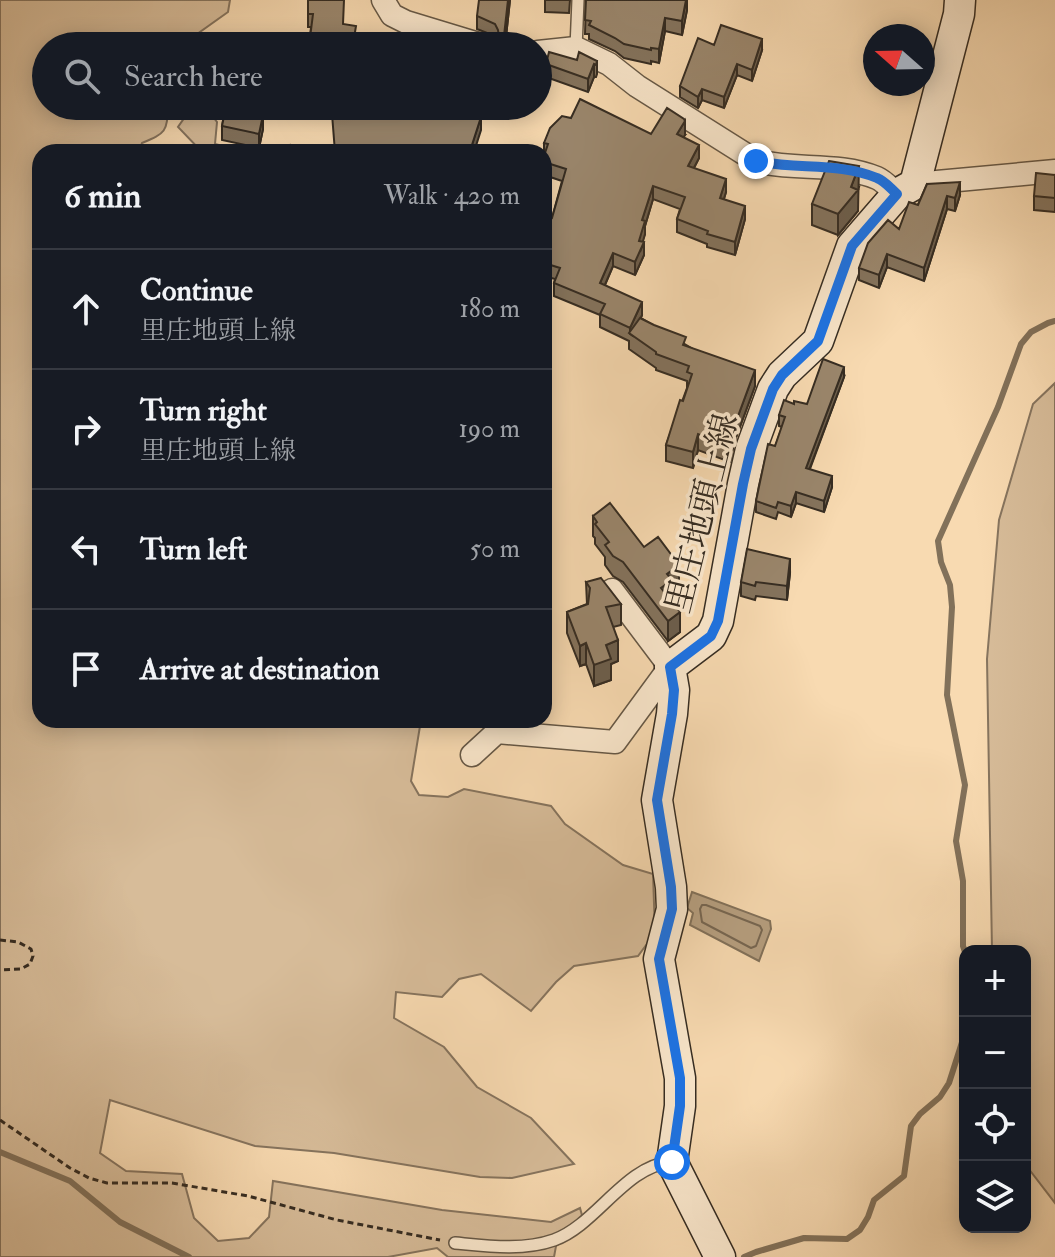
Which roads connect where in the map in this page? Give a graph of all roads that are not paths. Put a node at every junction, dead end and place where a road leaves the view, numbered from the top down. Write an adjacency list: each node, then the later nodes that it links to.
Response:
1 (383, 0): 4 (street)
2 (578, 0): 5 (lane)
3 (960, 0): 8 (main road, 里庄地頭上線)
4 (437, 32)
5 (576, 48): 6 (street); 8 (street)
6 (552, 51)
7 (1055, 171): 8 (street)
8 (906, 189): 10 (main road, 里庄地頭上線)
9 (612, 590): 10 (street)
10 (670, 667): 11 (street); 12 (main road)
11 (472, 755)
12 (672, 1162): 13 (lane); 14 (main road)
13 (455, 1243)
14 (720, 1257)

